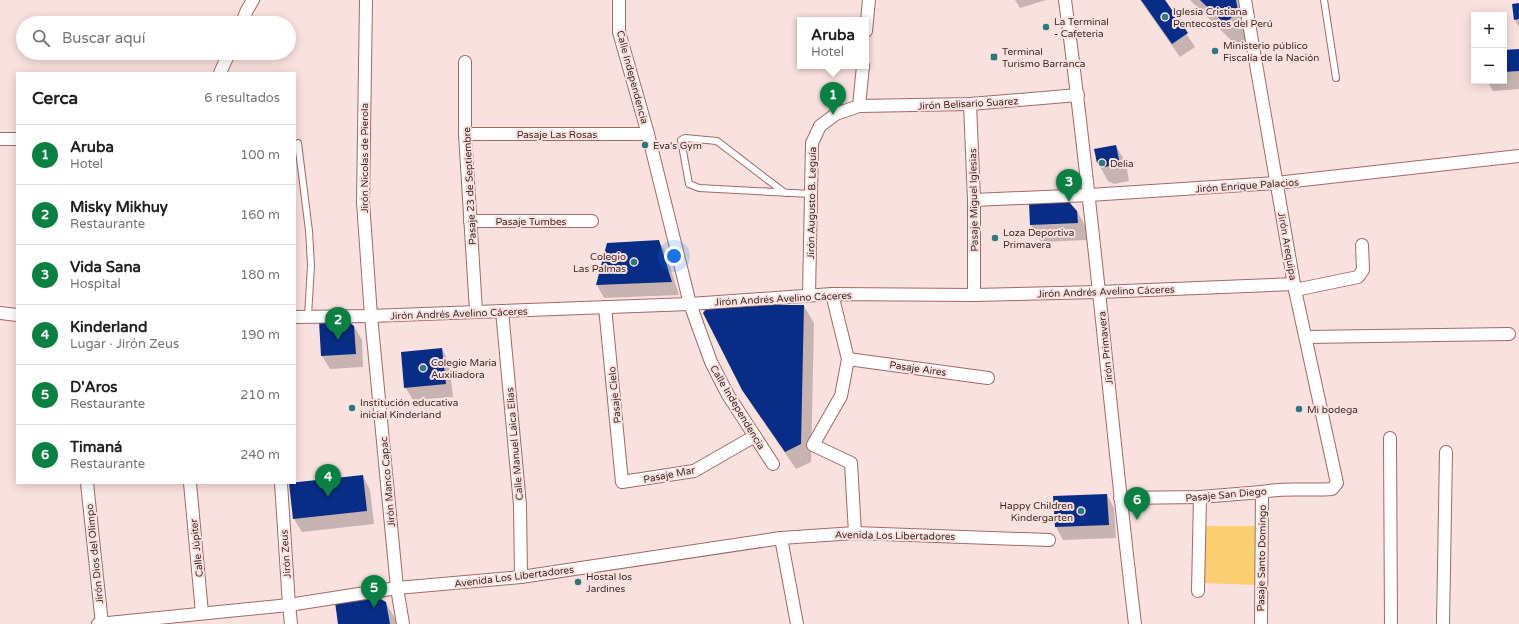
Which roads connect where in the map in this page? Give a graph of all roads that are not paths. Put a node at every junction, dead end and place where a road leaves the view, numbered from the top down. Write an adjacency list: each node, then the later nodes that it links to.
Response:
1 (253, 0): 8 (street)
2 (366, 0): 44 (street, Jirón Nicolas de Pierola)
3 (619, 0): 19 (street, Calle Independencia)
4 (869, 0): 9 (street)
5 (1065, 0): 15 (street, Jirón Primavera)
6 (1245, 0): 24 (street, Jirón Arequipa)
7 (1324, 0): 14 (lane)
8 (245, 16)
9 (867, 17)
10 (226, 60): 13 (street)
11 (465, 62): 18 (street, Pasaje 23 de Septiembre)
12 (863, 69): 17 (street)
13 (220, 72)
14 (1336, 78)
15 (1078, 95): 16 (street, Jirón Belisario Suarez); 27 (street, Jirón Primavera)
16 (970, 104): 17 (street, Jirón Belisario Suarez); 28 (street, Pasaje Miguel Iglesias)
17 (859, 106): 26 (street, Jirón Augusto B. Leguía)
18 (465, 134): 19 (street, Pasaje Las Rosas); 30 (street, Pasaje 23 de Septiembre)
19 (648, 134): 37 (street, Calle Independencia)
20 (0, 139): 21 (street)
21 (16, 139)
22 (298, 143): 43 (lane)
23 (1519, 156): 24 (street, Jirón Enrique Palacios)
24 (1276, 183): 27 (street, Jirón Enrique Palacios); 32 (street, Jirón Arequipa)
25 (785, 193): 25 (lane); 26 (lane)
26 (811, 194): 35 (street, Jirón Augusto B. Leguía)
27 (1089, 195): 28 (street, Jirón Enrique Palacios); 33 (street, Jirón Primavera)
28 (974, 200): 36 (street, Pasaje Miguel Iglesias)
29 (592, 220): 30 (street, Pasaje Tumbes)
30 (470, 221): 39 (street, Pasaje 23 de Septiembre)
31 (1362, 245): 32 (street, Jirón Andrés Avelino Cáceres)
32 (1295, 287): 33 (street, Jirón Andrés Avelino Cáceres); 47 (street, Jirón Arequipa)
33 (1099, 292): 36 (street, Jirón Andrés Avelino Cáceres); 61 (street, Jirón Primavera)
34 (832, 294): 35 (street, Jirón Andrés Avelino Cáceres); 36 (street, Jirón Andrés Avelino Cáceres); 48 (street)
35 (809, 295): 37 (street, Jirón Andrés Avelino Cáceres)
36 (974, 295)
37 (690, 304): 38 (street, Jirón Andrés Avelino Cáceres); 50 (street, Calle Independencia)
38 (605, 308): 40 (street, Jirón Andrés Avelino Cáceres); 54 (street, Pasaje Cielo)
39 (476, 311): 40 (street, Jirón Andrés Avelino Cáceres); 44 (street, Jirón Andrés Avelino Cáceres)
40 (502, 311): 65 (street, Calle Manuel Laica Elias)
41 (0, 314): 42 (street)
42 (16, 315)
43 (308, 316): 44 (street, Jirón Andrés Avelino Cáceres); 45 (street, Jirón Andrés Avelino Cáceres)
44 (371, 316): 66 (street, Jirón Manco Capac)
45 (296, 317)
46 (1509, 334): 47 (street)
47 (1306, 337): 58 (street, Jirón Arequipa)
48 (848, 359): 49 (street, Pasaje Aires); 62 (street)
49 (988, 378)
50 (755, 436): 53 (street, Calle Independencia); 54 (street, Pasaje Mar)
51 (1390, 438): 77 (street)
52 (1446, 452): 78 (street)
53 (773, 464)
54 (622, 482)
55 (87, 484): 71 (street, Jirón Dios del Olimpo)
56 (190, 484): 69 (street, Calle Júpiter)
57 (281, 484): 68 (street, Jirón Zeus)
58 (1332, 489): 59 (street, Pasaje San Diego)
59 (1262, 492): 60 (street, Pasaje San Diego); 76 (street, Pasaje Santo Domingo)
60 (1200, 497): 61 (street, Pasaje San Diego); 67 (street)
61 (1120, 498): 75 (street, Jirón Primavera)
62 (855, 533): 63 (street, Avenida Los Libertadores); 64 (street, Avenida Los Libertadores)
63 (781, 538): 65 (street, Avenida Los Libertadores); 74 (street)
64 (1049, 540)
65 (521, 576): 66 (street, Avenida Los Libertadores)
66 (397, 588): 68 (street, Avenida Los Libertadores); 73 (street, Jirón Manco Capac)
67 (1198, 591)
68 (289, 605): 69 (street, Avenida Los Libertadores); 72 (street, Jirón Zeus)
69 (202, 613): 71 (street, Avenida Los Libertadores)
70 (98, 624): 71 (street, Avenida Los Libertadores)
71 (102, 624)
72 (291, 624)
73 (403, 624)
74 (797, 624)
75 (1135, 624)
76 (1260, 624)
77 (1391, 624)
78 (1443, 624)

